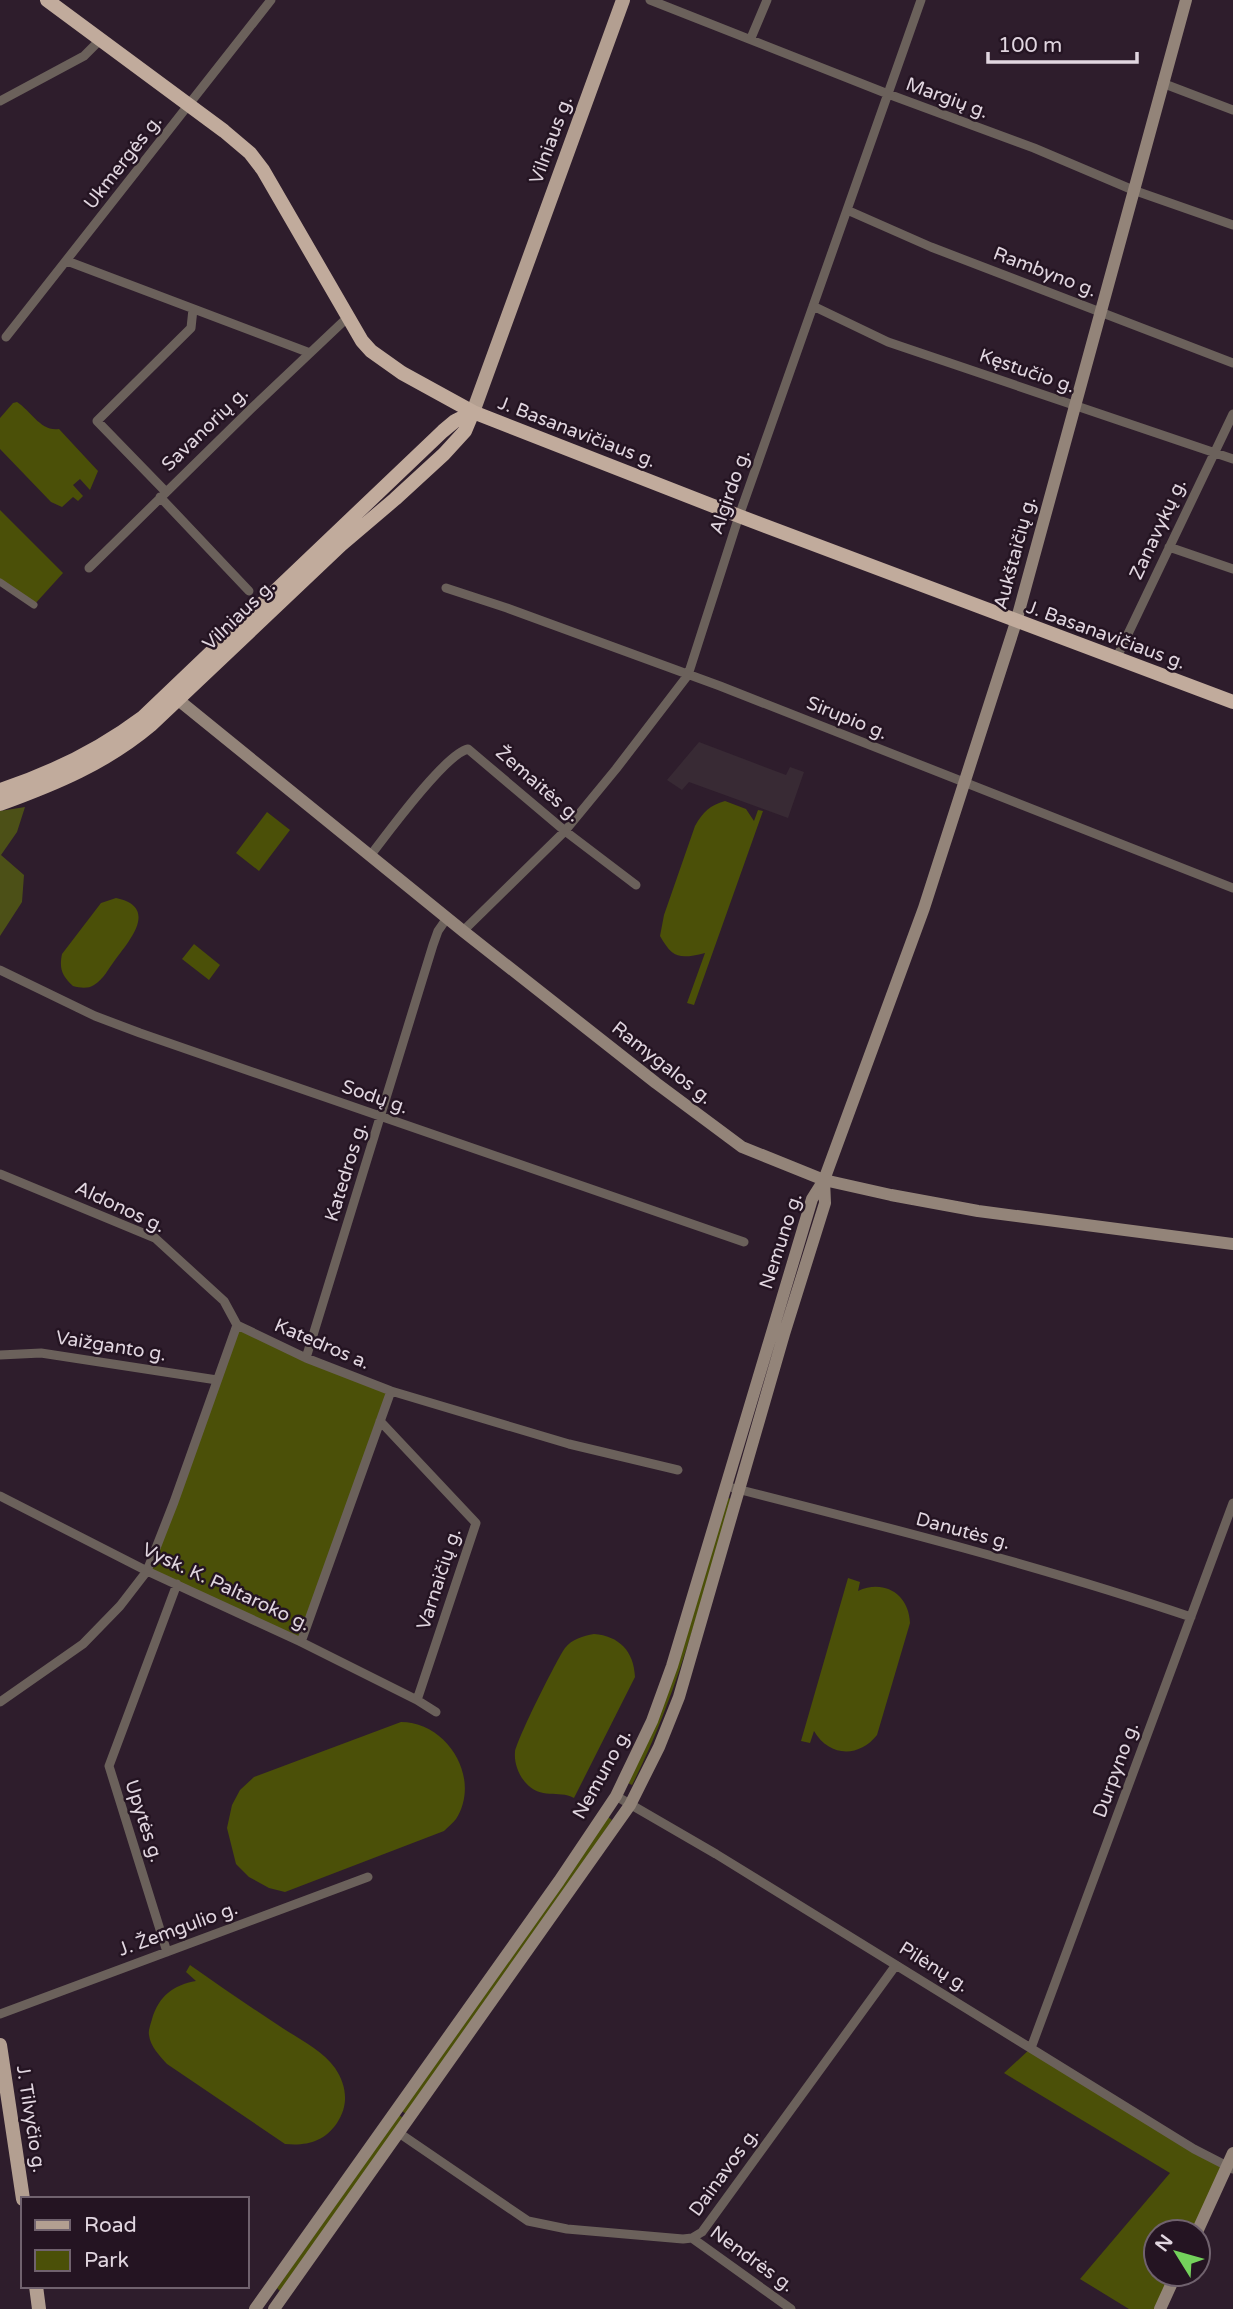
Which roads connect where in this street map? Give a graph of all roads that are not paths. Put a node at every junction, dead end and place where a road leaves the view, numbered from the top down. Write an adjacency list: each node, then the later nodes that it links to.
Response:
1 (47, 0): 9 (highway, J. Basanavičiaus g.)
2 (271, 0): 13 (street, Ukmergės g.)
3 (623, 0): 27 (main road, Vilniaus g.)
4 (650, 0): 8 (street, Margių g.)
5 (766, 0): 8 (street)
6 (921, 0): 11 (street, Algirdo g.)
7 (1186, 0): 10 (main road, Aukštaičių g.)
8 (751, 38): 11 (street, Margių g.)
9 (101, 39): 12 (street); 13 (highway, J. Basanavičiaus g.)
10 (1163, 83): 14 (street); 15 (main road, Aukštaičių g.)
11 (888, 94): 15 (street, Margių g.); 16 (street, Algirdo g.)
12 (0, 101)
13 (189, 106): 18 (street, Ukmergės g.); 22 (highway, J. Basanavičiaus g.)
14 (1233, 110)
15 (1133, 190): 17 (street, Margių g.); 21 (main road, Aukštaičių g.)
16 (847, 210): 19 (street, Algirdo g.); 21 (street, Rambyno g.)
17 (1233, 225)
18 (67, 261): 20 (street); 23 (street, Ukmergės g.)
19 (813, 306): 26 (street, Kęstučio g.); 32 (street, Algirdo g.)
20 (193, 309): 24 (street); 31 (street)
21 (1101, 312): 25 (street, Rambyno g.); 26 (main road, Aukštaičių g.)
22 (347, 318): 24 (street, Savanorių g.); 27 (highway, J. Basanavičiaus g.)
23 (3, 340)
24 (310, 353): 31 (street, Savanorių g.)
25 (1233, 363)
26 (1075, 406): 29 (street, Kęstučio g.); 40 (main road, Aukštaičių g.)
27 (473, 412): 32 (highway, J. Basanavičiaus g.); 43 (highway, Vilniaus g.)
28 (1233, 414): 29 (street, Zanavykų g.)
29 (1213, 453): 30 (street, Kęstučio g.); 33 (street, Zanavykų g.)
30 (1233, 460)
31 (163, 494): 34 (street, Savanorių g.); 38 (street)
32 (739, 516): 40 (highway, J. Basanavičiaus g.); 42 (street, Algirdo g.)
33 (1169, 547): 35 (street); 41 (street, Zanavykų g.)
34 (89, 568)
35 (1233, 569)
36 (0, 582): 39 (street)
37 (446, 588): 42 (street, Sirupio g.)
38 (249, 591)
39 (34, 605)
40 (1016, 622): 41 (highway, J. Basanavičiaus g.); 45 (main road, Aukštaičių g.)
41 (1116, 659): 44 (highway, J. Basanavičiaus g.)
42 (688, 675): 45 (street, Sirupio g.); 48 (street, Algirdo g.)
43 (173, 697): 46 (highway, Vilniaus g.); 47 (highway, Vilniaus g.); 49 (main road, Ramygalos g.)
44 (1233, 702)
45 (966, 783): 51 (street, Sirupio g.); 55 (main road, Aukštaičių g.)
46 (0, 790)
47 (0, 804)
48 (565, 831): 49 (street, Žemaitės g.); 50 (street, Žemaitės g.); 53 (street, Algirdo g.)
49 (370, 856): 52 (main road, Ramygalos g.)
50 (636, 885)
51 (1233, 888)
52 (447, 918): 53 (main road, Ramygalos g.); 56 (street, Katedros g.)
53 (463, 931): 58 (main road, Ramygalos g.)
54 (0, 970): 56 (street, Sodų g.)
55 (850, 1107): 58 (main road, Nemuno g.)
56 (381, 1117): 59 (street, Sodų g.); 63 (street, Katedros g.)
57 (0, 1174): 61 (street, Aldonos g.)
58 (824, 1180): 60 (main road, Ramygalos g.); 68 (main road, Nemuno g.); 69 (main road, Nemuno g.)
59 (744, 1242)
60 (1233, 1244)
61 (237, 1325): 63 (street, Katedros a.); 64 (street)
62 (0, 1355): 64 (street, Vaižganto g.)
63 (306, 1358): 65 (street, Katedros a.)
64 (217, 1380): 72 (street)
65 (391, 1391): 66 (street); 67 (street)
66 (380, 1421): 75 (street); 76 (street, Varnaičių g.)
67 (678, 1470)
68 (725, 1486): 69 (street, Danutės g.); 79 (main road, Nemuno g.)
69 (740, 1490): 74 (street, Danutės g.); 80 (main road, Nemuno g.)
70 (0, 1496): 72 (street, Vysk. K. Paltaroko g.)
71 (1233, 1503): 74 (street, Durpyno g.)
72 (147, 1571): 73 (street, Vysk. K. Paltaroko g.); 77 (street)
73 (177, 1584): 75 (street, Vysk. K. Paltaroko g.); 82 (street, Upytės g.)
74 (1191, 1617): 86 (street, Durpyno g.)
75 (301, 1642): 76 (street, Vysk. K. Paltaroko g.)
76 (417, 1700): 78 (street, Vysk. K. Paltaroko g.)
77 (0, 1702)
78 (436, 1712)
79 (616, 1796): 80 (street, Pilėnų g.); 95 (main road, Nemuno g.)
80 (631, 1805): 83 (street, Pilėnų g.); 87 (main road, Nemuno g.)
81 (368, 1877): 82 (street, J. Žemgulio g.)
82 (167, 1952): 84 (street, J. Žemgulio g.)
83 (896, 1965): 86 (street, Pilėnų g.); 91 (street, Dainavos g.)
84 (0, 2014)
85 (0, 2045): 89 (main road, J. Tilvyčio g.)
86 (1031, 2048): 88 (street, Pilėnų g.)
87 (399, 2133): 91 (street, Dainavos g.); 96 (main road, Nemuno g.)
88 (1231, 2162): 90 (main road)
89 (23, 2197)
90 (1204, 2218)
91 (692, 2238): 97 (street, Nendrės g.)
92 (36, 2288): 94 (main road)
93 (1170, 2288): 98 (main road)
94 (39, 2309)
95 (255, 2309)
96 (274, 2309)
97 (791, 2309)
98 (1160, 2309)

